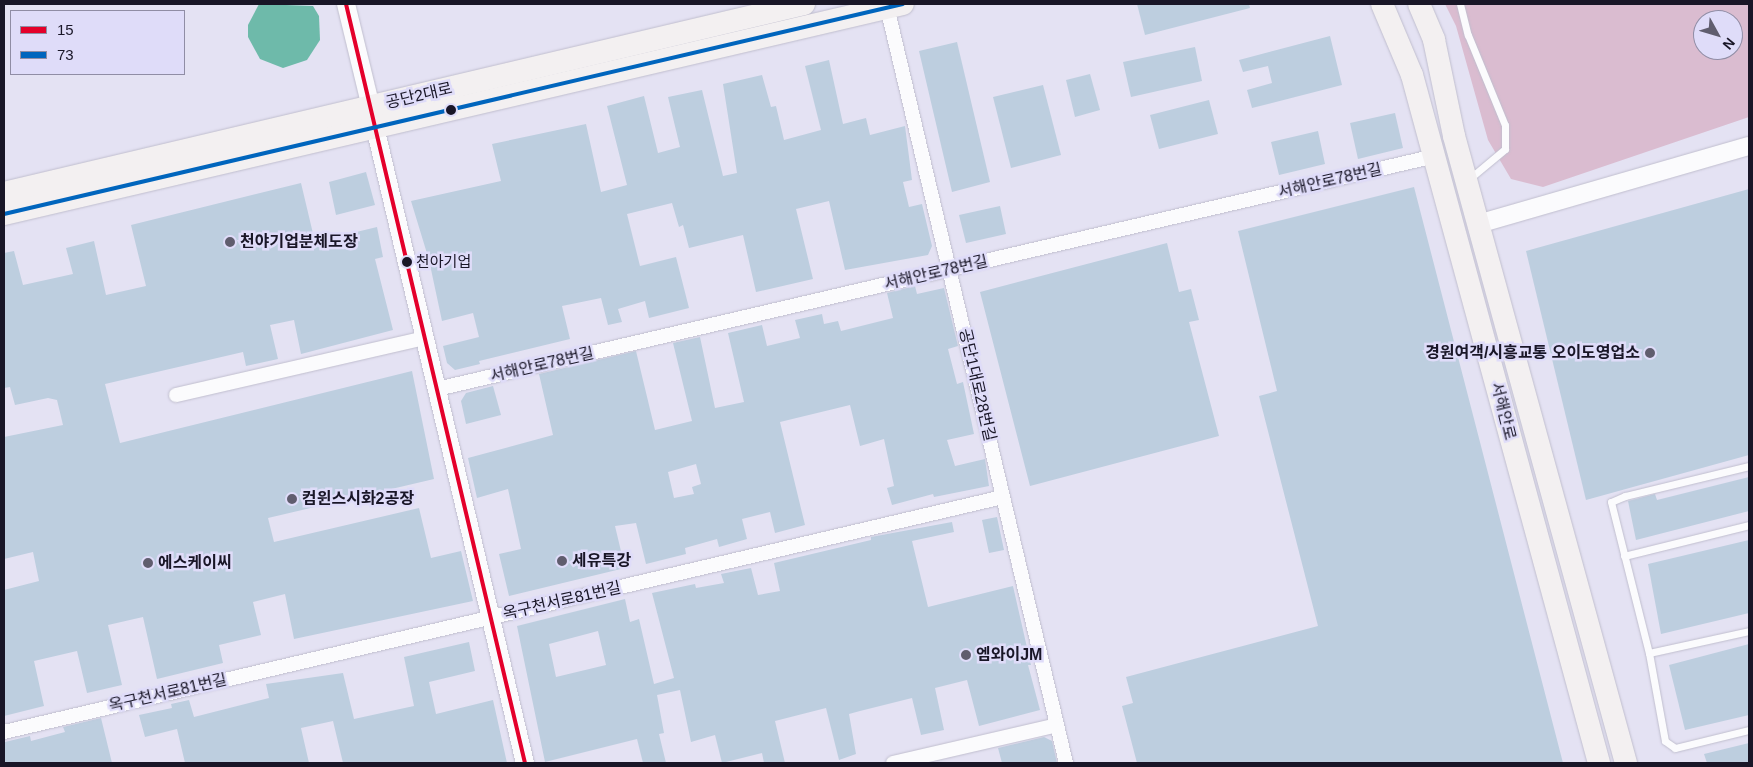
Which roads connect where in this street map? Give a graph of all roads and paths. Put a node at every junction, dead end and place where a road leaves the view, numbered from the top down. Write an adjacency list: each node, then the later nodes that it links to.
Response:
1 (346, 4): 7 (street)
2 (804, 4): 7 (main road, 공단2대로)
3 (1382, 4): 9 (main road, 서해안로)
4 (1419, 4): 10 (main road, 서해안로)
5 (1460, 4): 10 (lane)
6 (892, 5): 7 (main road, 공단2대로); 14 (street, 공단1대로28번길)
7 (373, 117): 11 (main road, 공단2대로); 12 (main road, 공단2대로); 15 (street)
8 (1749, 146): 13 (street)
9 (1435, 156): 14 (street, 서해안로78번길); 31 (main road, 서해안로)
10 (1466, 180): 13 (main road, 서해안로)
11 (4, 193)
12 (4, 214)
13 (1478, 224): 32 (main road, 서해안로)
14 (949, 270): 16 (street, 서해안로78번길); 19 (street, 공단1대로28번길)
15 (425, 338): 16 (street); 17 (street)
16 (437, 389): 22 (street)
17 (176, 395)
18 (1749, 466): 21 (lane)
19 (1003, 497): 22 (street, 옥구천서로81번길); 25 (street, 공단1대로28번길)
20 (1749, 525): 21 (lane)
21 (1624, 556): 24 (lane)
22 (491, 617): 27 (street, 옥구천서로81번길); 28 (street)
23 (1749, 631): 24 (lane)
24 (1649, 653): 26 (lane)
25 (1057, 725): 29 (street); 30 (street, 공단1대로28번길)
26 (1749, 730)
27 (4, 732)
28 (525, 763)
29 (893, 763)
30 (1066, 763)
31 (1599, 763)
32 (1626, 763)

